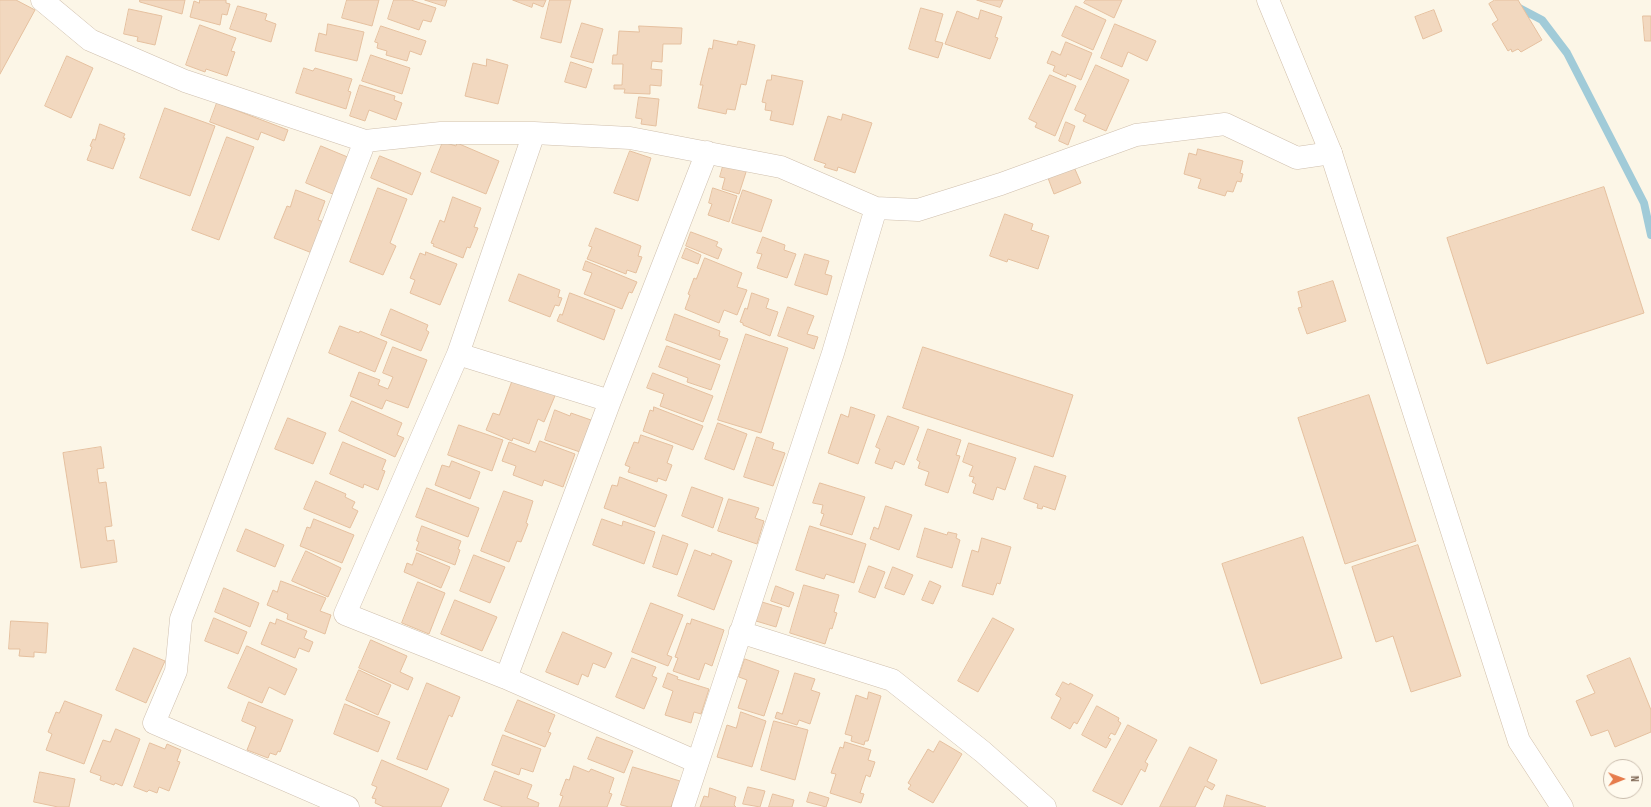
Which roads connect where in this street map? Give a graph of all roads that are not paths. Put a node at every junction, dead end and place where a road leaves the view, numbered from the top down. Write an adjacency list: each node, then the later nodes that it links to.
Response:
1 (42, 0): 4 (street)
2 (1268, 0): 6 (street)
3 (534, 133): 4 (street); 5 (street); 8 (street)
4 (365, 141): 13 (street)
5 (707, 152): 7 (street); 9 (street)
6 (1331, 153): 7 (street); 16 (street)
7 (876, 208): 10 (street)
8 (458, 354): 9 (street); 11 (street)
9 (610, 401): 11 (street)
10 (740, 632): 12 (street); 15 (street)
11 (506, 678): 12 (street)
12 (697, 762): 14 (street)
13 (348, 807)
14 (683, 807)
15 (1045, 807)
16 (1562, 807)

